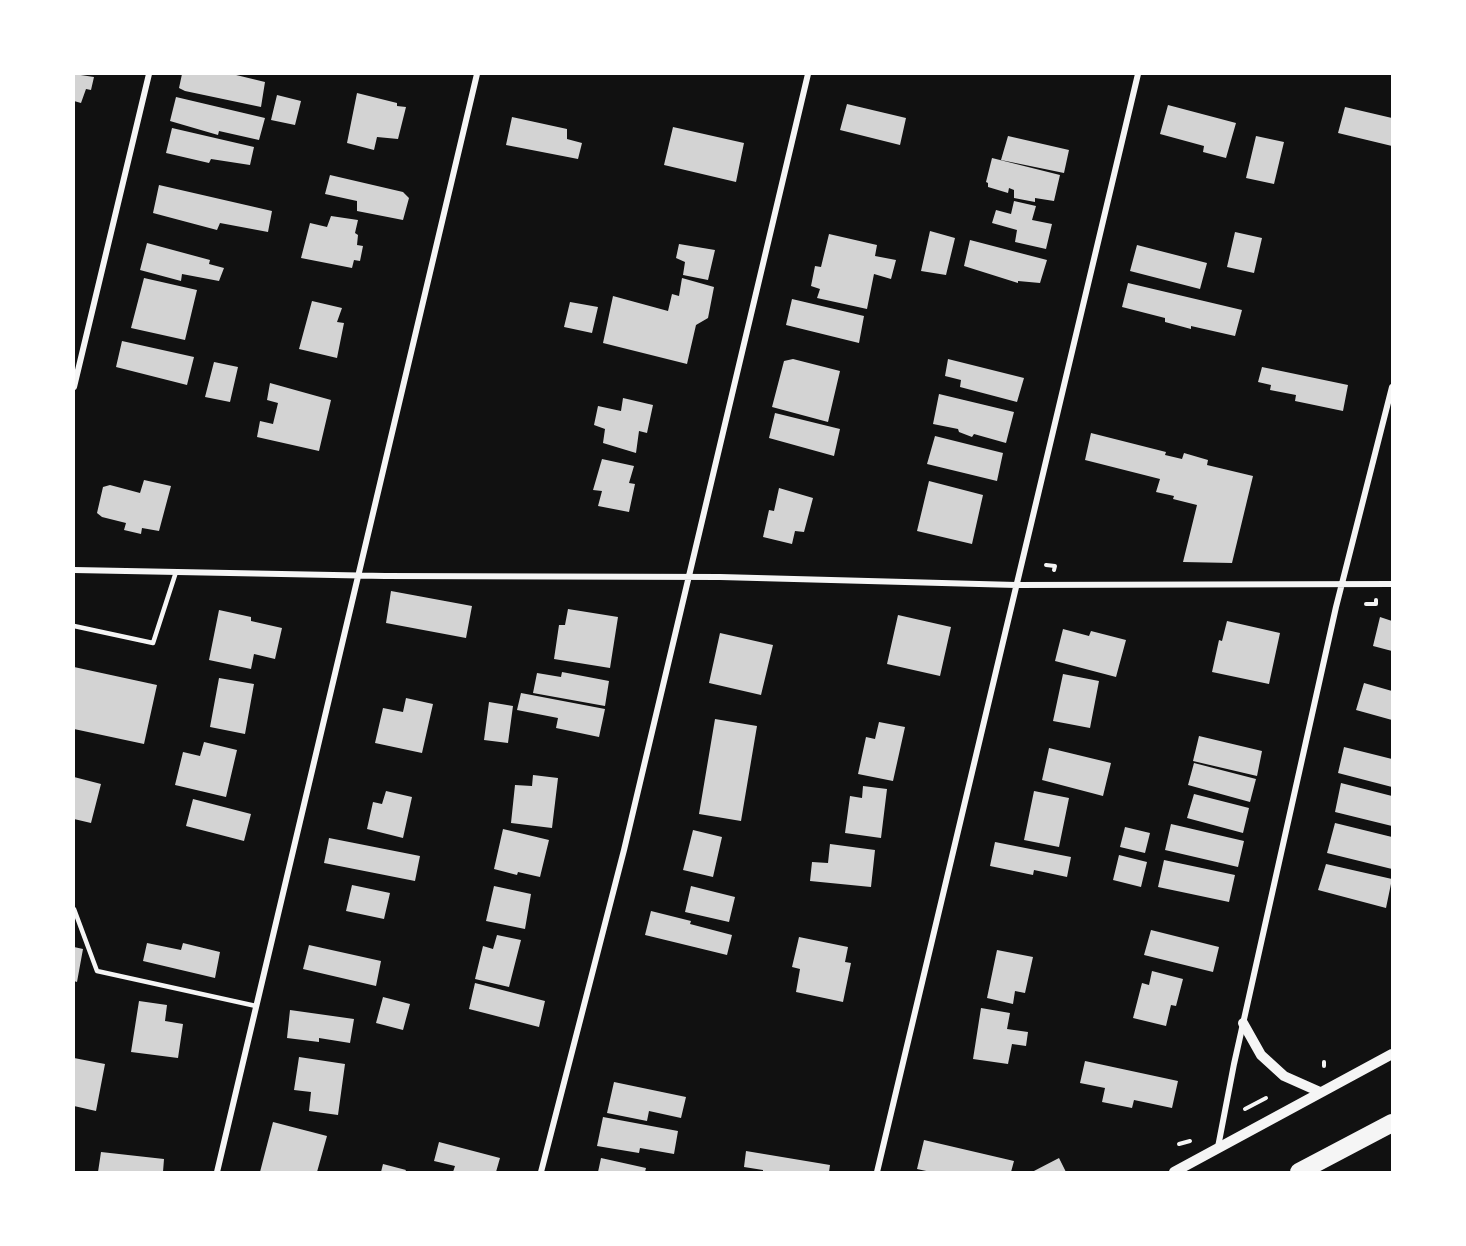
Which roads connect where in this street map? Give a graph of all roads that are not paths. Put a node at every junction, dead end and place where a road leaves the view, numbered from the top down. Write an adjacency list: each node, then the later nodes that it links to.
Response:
1 (148, 74): 5 (street)
2 (477, 74): 9 (street)
3 (808, 74): 10 (street)
4 (1138, 74): 13 (street)
5 (74, 387)
6 (1392, 387): 11 (street)
7 (74, 570): 8 (street)
8 (176, 572): 9 (street); 14 (lane)
9 (359, 574): 10 (street); 16 (street)
10 (689, 578): 13 (street); 23 (street)
11 (1343, 583): 12 (street); 13 (street); 17 (street)
12 (1392, 584)
13 (1016, 585): 24 (street)
14 (74, 626)
15 (74, 909): 16 (lane)
16 (256, 1006): 22 (street)
17 (1243, 1023): 19 (street); 21 (street)
18 (1392, 1054): 19 (street)
19 (1320, 1092): 21 (street)
20 (1392, 1122): 26 (highway)
21 (1218, 1147): 25 (street)
22 (217, 1173)
23 (541, 1173)
24 (877, 1173)
25 (1174, 1173)
26 (1299, 1173)

